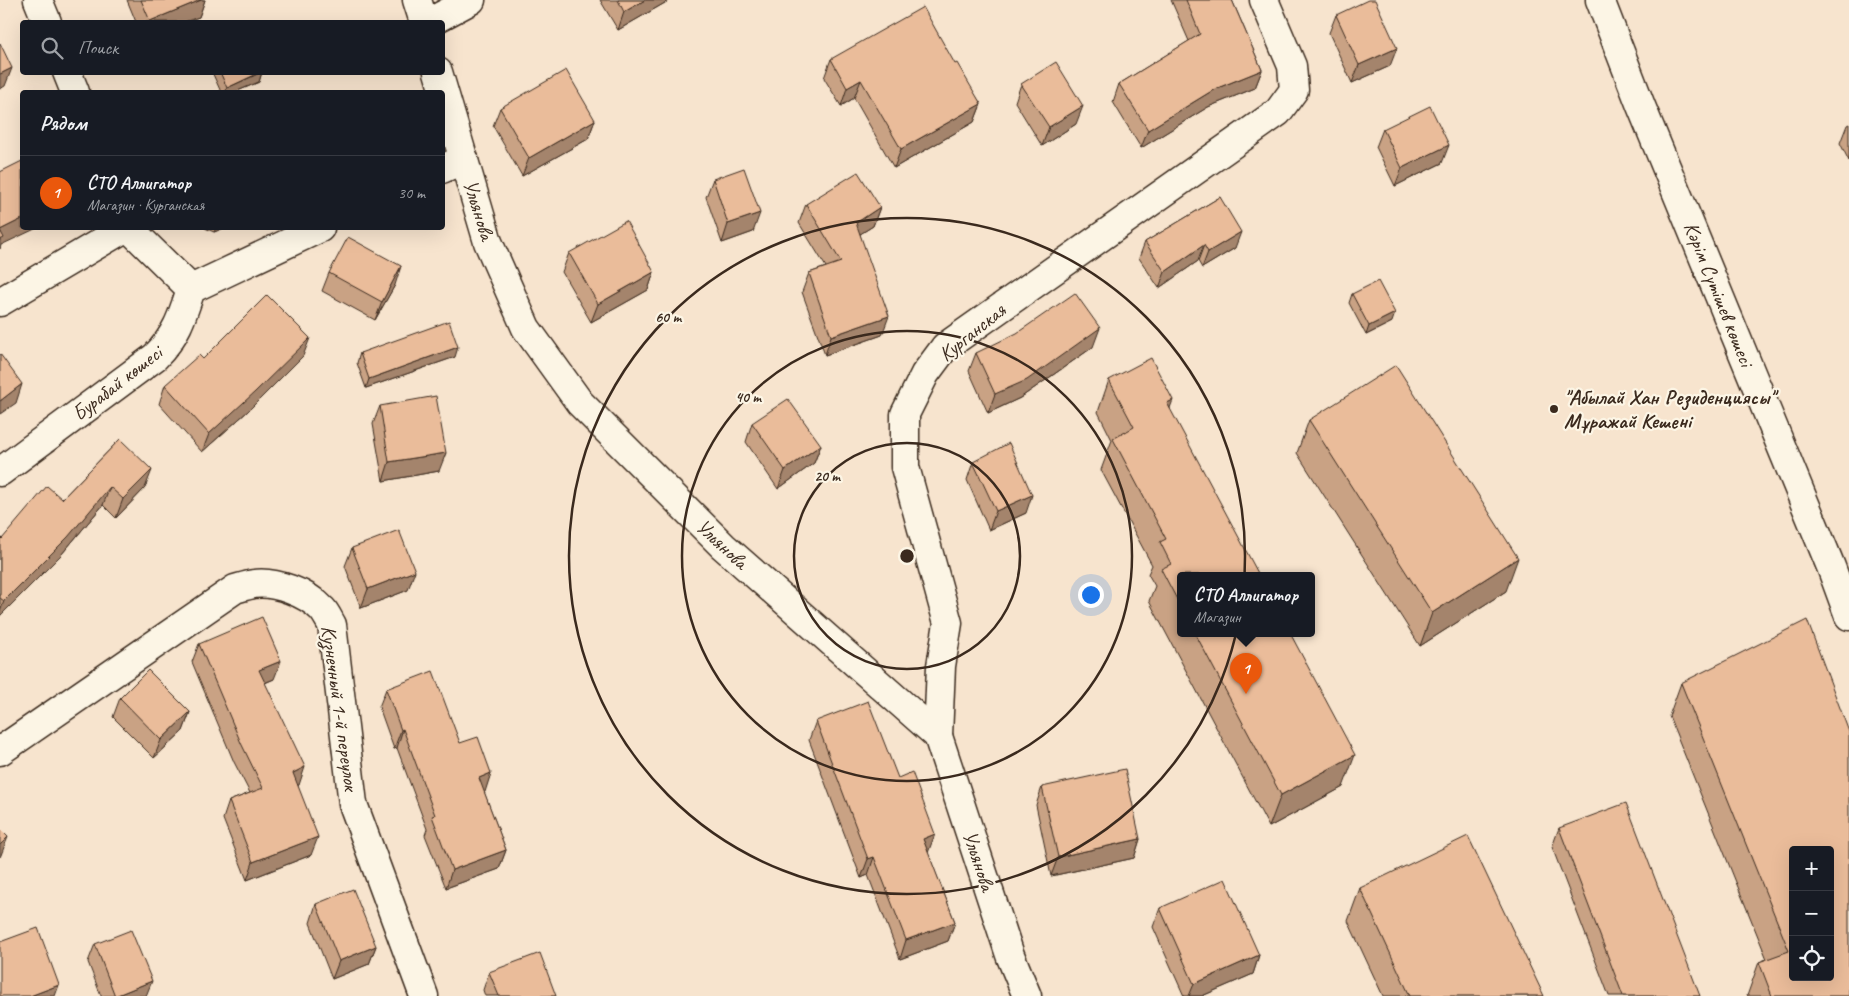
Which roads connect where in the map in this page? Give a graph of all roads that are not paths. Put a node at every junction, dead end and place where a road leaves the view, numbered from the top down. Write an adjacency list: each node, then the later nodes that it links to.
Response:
1 (38, 0): 6 (street)
2 (417, 0): 7 (street)
3 (471, 0): 8 (street)
4 (1264, 0): 22 (street, Курганская)
5 (1600, 0): 21 (street, Кәрім Сүтішев көшесі)
6 (46, 20)
7 (423, 20)
8 (434, 20)
9 (68, 75): 11 (street)
10 (438, 75): 12 (street, Ульянова)
11 (74, 90)
12 (441, 90)
13 (445, 115): 14 (street, Ульянова)
14 (453, 164): 22 (street, Ульянова)
15 (122, 230): 19 (street)
16 (131, 230): 18 (street)
17 (316, 230): 18 (street)
18 (191, 289): 20 (street, Бурабай көшесі)
19 (0, 302)
20 (0, 472)
21 (1849, 616)
22 (938, 736): 25 (street, Ульянова)
23 (0, 751): 24 (street, Кузнечный 1-й переулок)
24 (424, 996)
25 (1027, 996)

